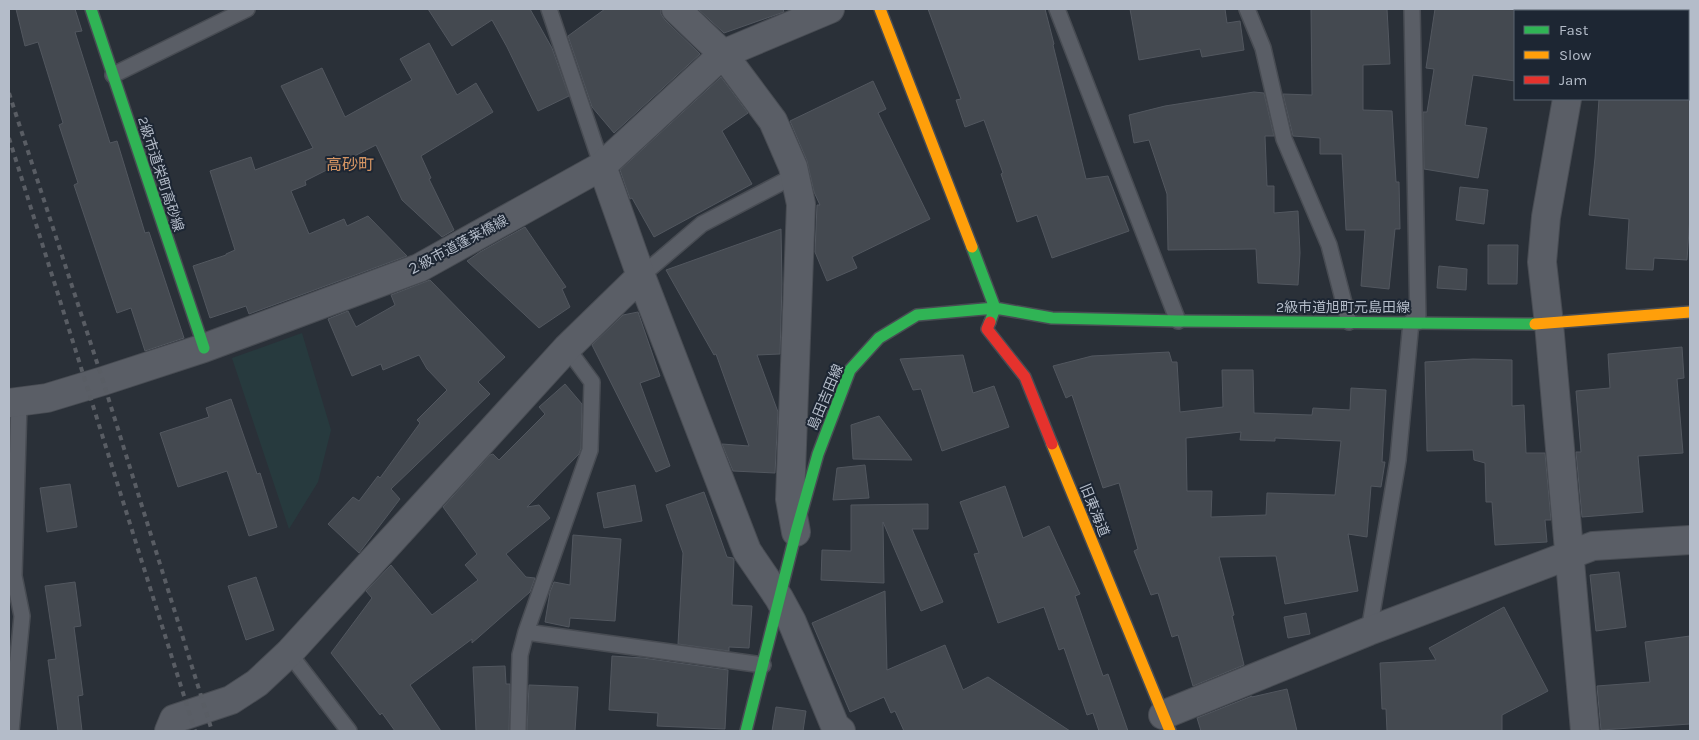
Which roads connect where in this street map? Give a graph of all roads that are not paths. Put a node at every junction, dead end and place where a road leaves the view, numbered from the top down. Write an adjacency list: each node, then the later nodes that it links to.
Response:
1 (91, 9): 11 (street, 2級市道栄町高砂線)
2 (247, 9): 11 (lane)
3 (549, 9): 13 (lane)
4 (676, 9): 10 (street)
5 (830, 9): 10 (street, ２級市道蓬莱橋線)
6 (880, 9): 16 (street)
7 (1057, 9): 18 (lane)
8 (1247, 9): 19 (lane)
9 (1412, 9): 20 (lane)
10 (722, 54): 13 (street, ２級市道蓬莱橋線); 14 (street)
11 (113, 75): 22 (street, 2級市道栄町高砂線)
12 (1566, 100): 21 (street)
13 (602, 166): 15 (street); 22 (street, ２級市道蓬莱橋線)
14 (794, 176): 15 (lane); 25 (street)
15 (640, 276): 23 (street); 28 (street)
16 (995, 308): 18 (street, 2級市道旭町元島田線); 25 (street, 島田吉田線); 33 (street, 旧東海道)
17 (1690, 312): 21 (street, 2級市道旭町元島田線)
18 (1178, 321): 19 (street, 2級市道旭町元島田線)
19 (1349, 322): 20 (street, 2級市道旭町元島田線)
20 (1414, 322): 21 (street, 2級市道旭町元島田線); 29 (lane)
21 (1549, 324): 27 (street)
22 (204, 348): 24 (street, ２級市道蓬莱橋線)
23 (567, 348): 30 (lane); 31 (street)
24 (14, 402): 35 (lane)
25 (796, 532): 28 (street, 島田吉田線)
26 (1690, 540): 27 (street)
27 (1570, 556): 29 (street); 40 (street)
28 (779, 598): 32 (street, 島田吉田線); 34 (street)
29 (1369, 631): 33 (street)
30 (526, 632): 32 (lane); 38 (lane)
31 (289, 653): 36 (street); 37 (lane)
32 (762, 665): 39 (street, 島田吉田線)
33 (1166, 723)
34 (837, 730)
35 (11, 731)
36 (168, 731)
37 (349, 731)
38 (518, 731)
39 (746, 731)
40 (1585, 731)

